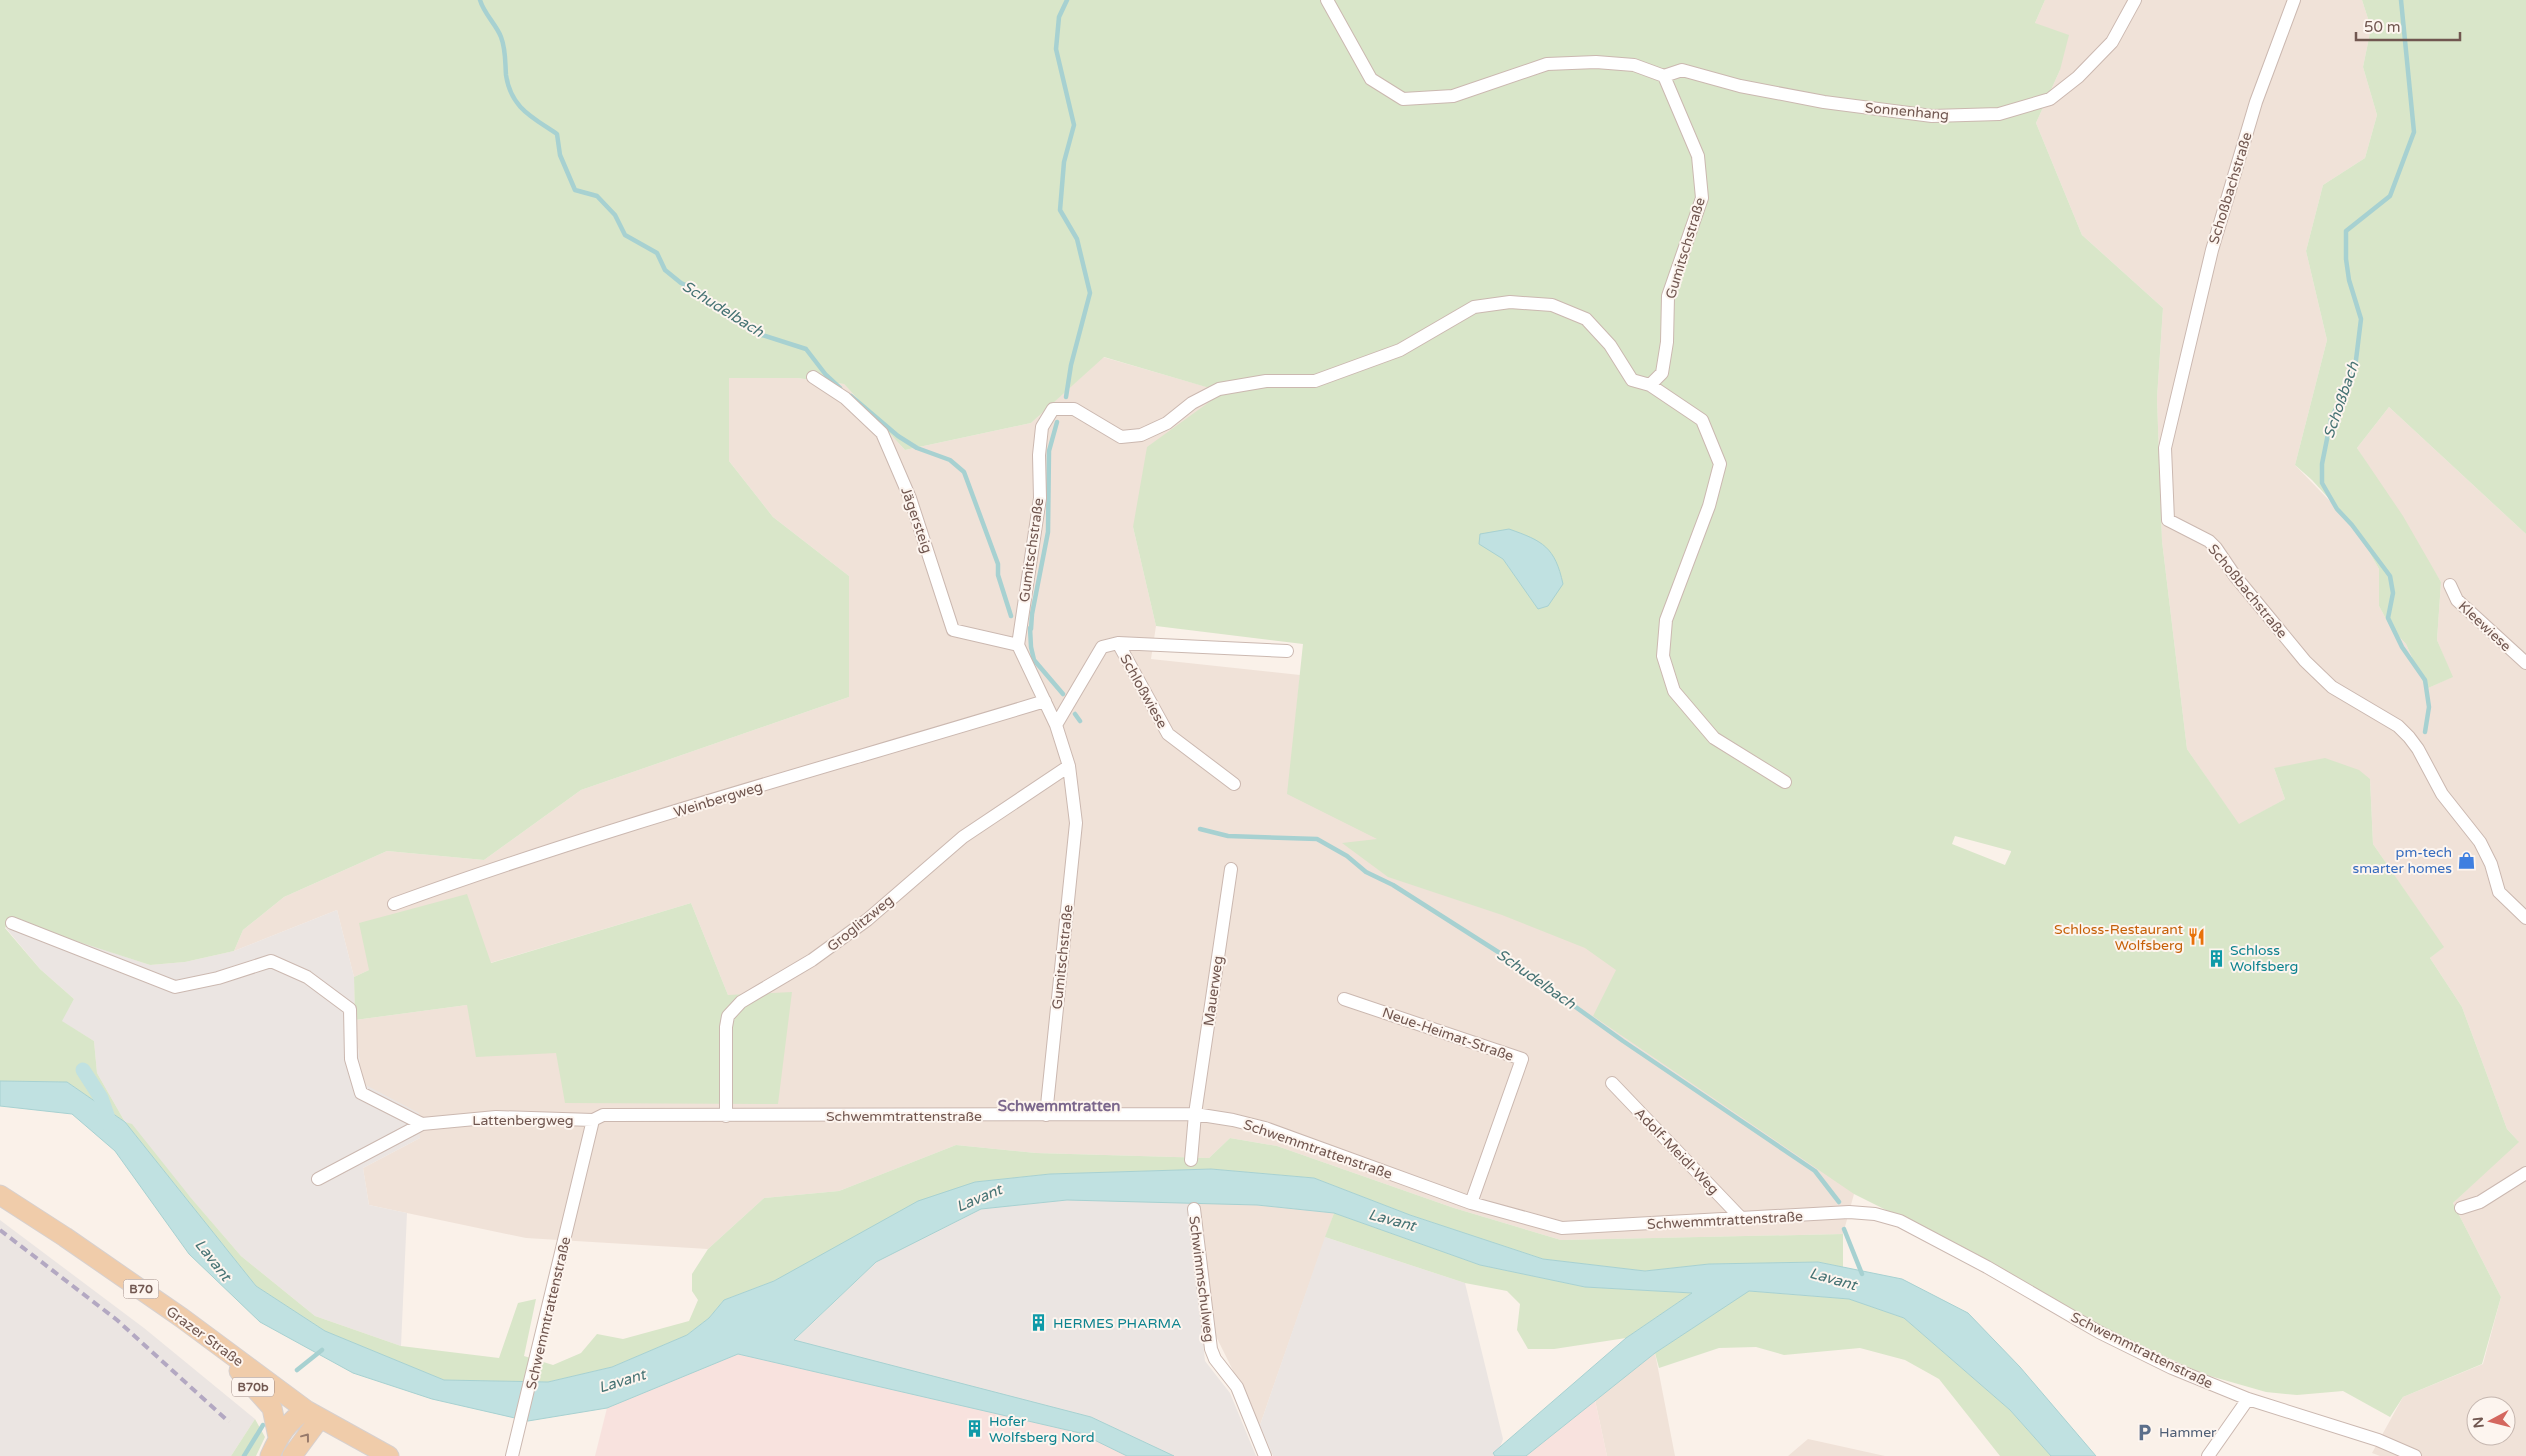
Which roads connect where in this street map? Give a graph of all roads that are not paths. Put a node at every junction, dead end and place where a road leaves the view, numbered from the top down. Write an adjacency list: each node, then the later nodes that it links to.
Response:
1 (1327, 0): 4 (street)
2 (2135, 0): 4 (street, Sonnenhang)
3 (2294, 0): 19 (street, Schoßbachstraße)
4 (1664, 76): 6 (street, Gumitschstraße)
5 (813, 377): 9 (street, Jägersteig)
6 (1650, 386): 9 (street, Gumitschstraße); 15 (street)
7 (2450, 585): 11 (street, Kleewiese)
8 (1118, 643): 10 (street); 13 (street, Schloßwiese); 16 (street, Schloßwiese)
9 (1018, 645): 12 (street, Gumitschstraße)
10 (1287, 651)
11 (2526, 663)
12 (1045, 702): 13 (street, Gumitschstraße); 18 (street, Weinbergweg)
13 (1056, 725): 14 (street, Gumitschstraße)
14 (1069, 766): 24 (street, Gumitschstraße); 25 (street, Groglitzweg)
15 (1785, 782)
16 (1234, 784)
17 (1231, 868): 23 (street, Mauerweg)
18 (394, 904)
19 (2526, 918)
20 (12, 923): 27 (street)
21 (1344, 998): 32 (street, Neue-Heimat-Straße)
22 (1612, 1083): 35 (street, Adolf-Meidl-Weg)
23 (1195, 1114): 24 (street, Schwemmtrattenstraße); 28 (street); 32 (street, Schwemmtrattenstraße)
24 (1046, 1115): 25 (street, Schwemmtrattenstraße)
25 (726, 1116): 26 (street, Schwemmtrattenstraße)
26 (593, 1120): 27 (street, Lattenbergweg); 43 (street, Schwemmtrattenstraße)
27 (422, 1124): 30 (street, Lattenbergweg)
28 (1191, 1160)
29 (2526, 1173): 33 (street)
30 (318, 1179)
31 (0, 1195): 36 (main road, Grazer Straße / B70)
32 (1471, 1203): 35 (street, Schwemmtrattenstraße)
33 (2462, 1208)
34 (1194, 1209): 44 (street, Schwimmschulweg)
35 (1742, 1220): 37 (street, Schwemmtrattenstraße)
36 (215, 1344): 38 (main road, Grazer Straße / B70); 39 (main road, B70b)
37 (2248, 1400): 45 (street); 46 (street, Schwemmtrattenstraße)
38 (313, 1414): 39 (main road); 41 (main road, one-way to 38); 42 (main road, Grazer Straße / B70)
39 (278, 1437): 40 (main road)
40 (270, 1456)
41 (292, 1456)
42 (389, 1456)
43 (512, 1456)
44 (1265, 1456)
45 (2208, 1456)
46 (2415, 1456)

